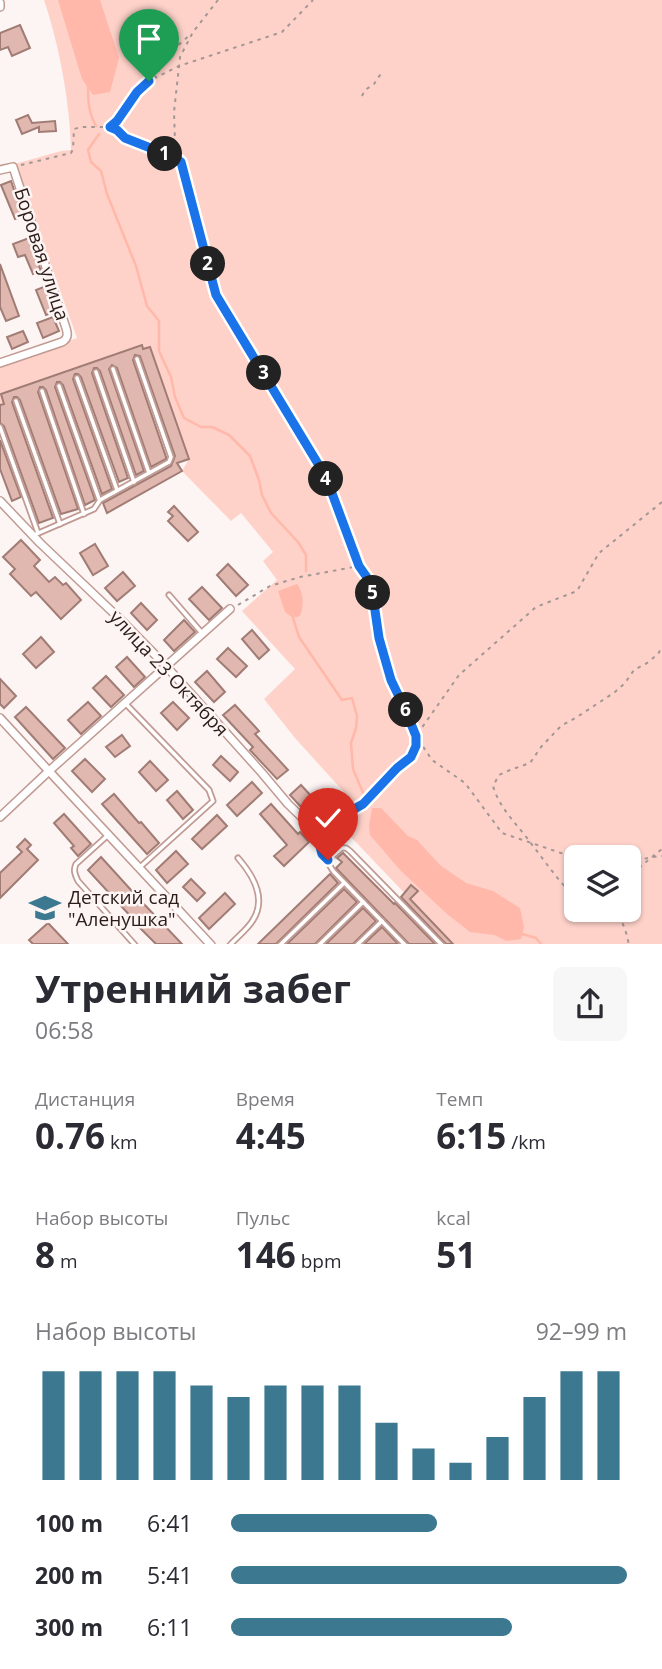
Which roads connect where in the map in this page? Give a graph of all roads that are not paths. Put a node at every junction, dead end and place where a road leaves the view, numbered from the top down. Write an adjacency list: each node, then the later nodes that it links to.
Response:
1 (0, 170): 3 (street, Боровая улица)
2 (136, 359): 11 (lane)
3 (0, 363)
4 (113, 369): 11 (lane)
5 (96, 372): 12 (lane)
6 (77, 377): 13 (lane)
7 (59, 386): 14 (lane)
8 (42, 391): 16 (lane)
9 (16, 401): 17 (lane)
10 (0, 427): 18 (lane)
11 (150, 473): 12 (lane)
12 (134, 482): 13 (lane)
13 (117, 490): 14 (lane)
14 (100, 500): 16 (lane)
15 (0, 501): 18 (street, улица 23 Октября)
16 (84, 514): 17 (lane)
17 (60, 524): 18 (lane)
18 (35, 534): 22 (street, улица 23 Октября)
19 (169, 595): 21 (lane)
20 (230, 610): 21 (street)
21 (203, 633): 22 (street)
22 (166, 666): 23 (street); 28 (street, улица 23 Октября)
23 (125, 703): 25 (street); 32 (lane)
24 (0, 718): 25 (street)
25 (49, 771): 27 (street); 29 (street)
26 (341, 816): 28 (lane)
27 (0, 817)
28 (316, 831): 30 (street)
29 (108, 835): 32 (street); 38 (lane)
30 (325, 857): 33 (lane); 45 (lane)
31 (238, 858): 39 (lane)
32 (139, 868): 37 (street)
33 (344, 882): 34 (lane); 40 (lane)
34 (363, 902): 35 (lane); 41 (lane)
35 (382, 921): 36 (lane); 42 (lane)
36 (399, 938): 43 (lane); 44 (lane)
37 (205, 943)
38 (135, 944)
39 (230, 944)
40 (280, 944)
41 (319, 944)
42 (357, 944)
43 (393, 944)
44 (405, 944)
45 (442, 944)

